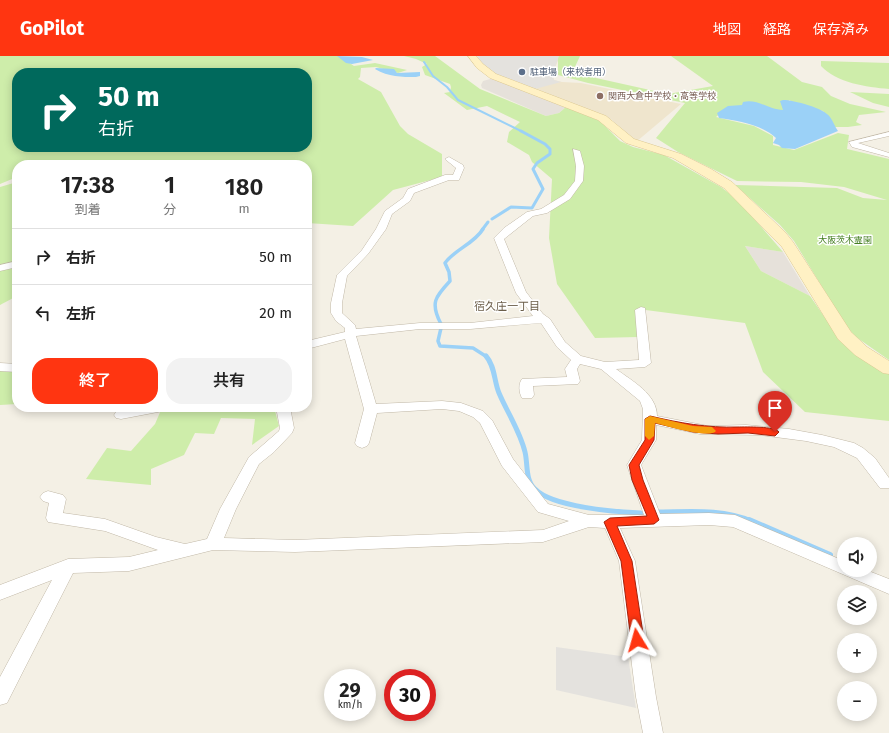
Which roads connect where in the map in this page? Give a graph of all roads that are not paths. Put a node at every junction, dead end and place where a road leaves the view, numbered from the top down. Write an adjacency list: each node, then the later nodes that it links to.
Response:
1 (472, 56): 16 (street)
2 (889, 134): 4 (street)
3 (576, 151): 9 (street)
4 (889, 155)
5 (449, 159): 10 (street)
6 (12, 265): 7 (street)
7 (0, 268)
8 (641, 310): 13 (street)
9 (542, 319): 10 (street); 12 (street)
10 (350, 335): 11 (street); 18 (street)
11 (312, 344)
12 (577, 359): 13 (street); 17 (street)
13 (605, 366): 22 (street)
14 (0, 367): 15 (street)
15 (12, 368)
16 (889, 369)
17 (527, 395)
18 (371, 409): 23 (street); 27 (street)
19 (137, 412): 21 (street)
20 (284, 412): 29 (street)
21 (121, 415)
22 (650, 419): 24 (street); 26 (street)
23 (362, 443)
24 (885, 484)
25 (48, 497): 30 (street)
26 (654, 520): 28 (street); 31 (street)
27 (588, 521): 28 (street); 29 (street)
28 (610, 522): 37 (street)
29 (213, 544): 30 (street)
30 (185, 550): 32 (street)
31 (837, 565)
32 (68, 566): 35 (street); 36 (street)
33 (865, 577): 34 (street)
34 (889, 587)
35 (0, 593)
36 (0, 696)
37 (653, 733)

